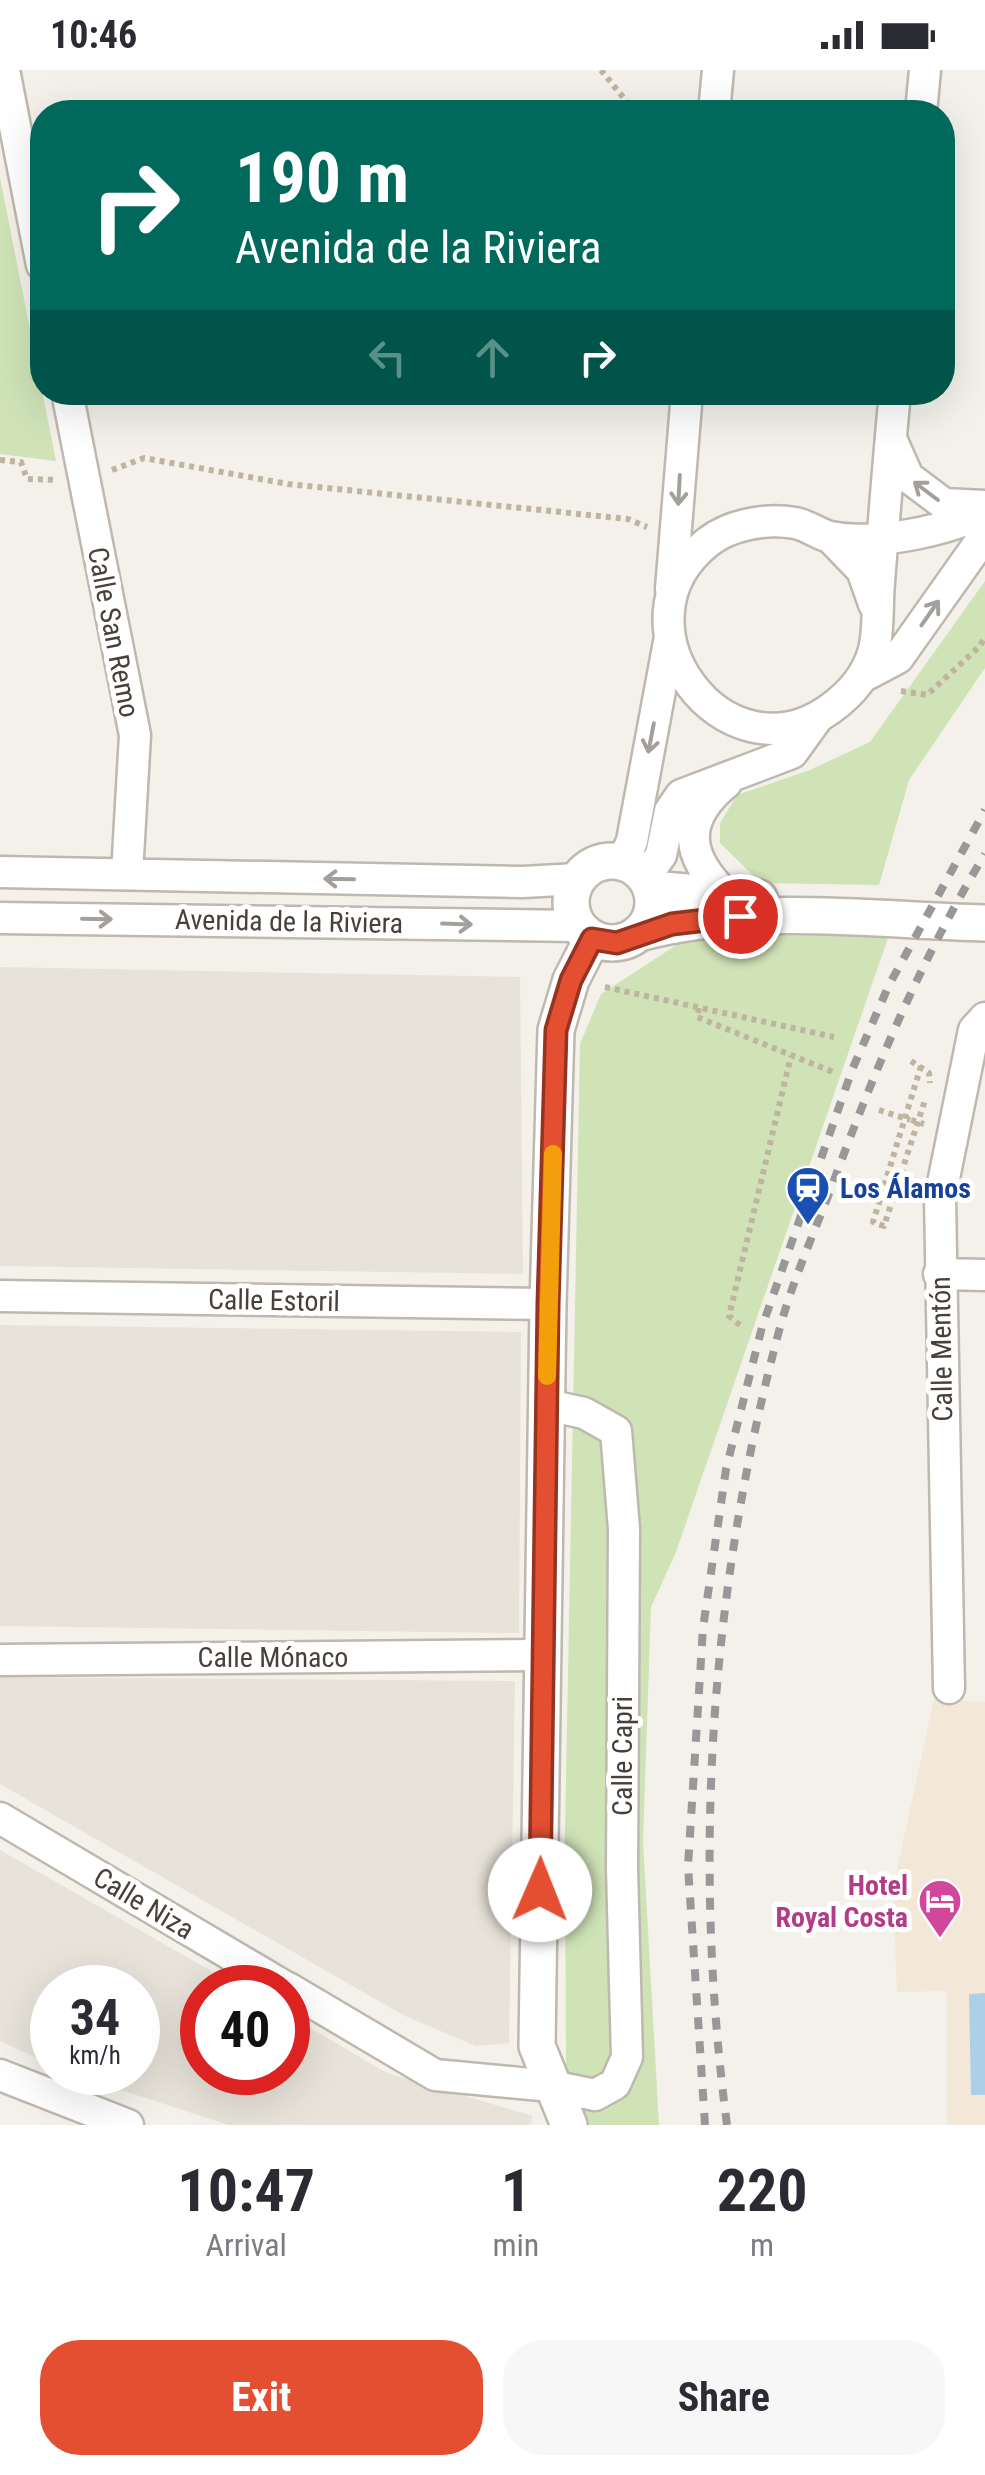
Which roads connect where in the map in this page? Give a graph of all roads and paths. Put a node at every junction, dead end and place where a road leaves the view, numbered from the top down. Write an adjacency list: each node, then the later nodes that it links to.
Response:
1 (4, 70): 8 (street)
2 (601, 70): 5 (path)
3 (718, 70): 6 (street)
4 (925, 70): 7 (street)
5 (625, 100)
6 (715, 100)
7 (922, 100)
8 (30, 204)
9 (70, 405): 14 (street, Calle San Remo)
10 (686, 405): 18 (street, one-way to 18)
11 (894, 405): 12 (street)
12 (892, 440): 15 (street, one-way to 12); 19 (street)
13 (0, 460): 14 (path)
14 (85, 482): 18 (path); 27 (street, Calle San Remo)
15 (985, 508): 19 (street)
16 (985, 534): 23 (street, one-way to 16)
17 (830, 537): 19 (street); 20 (street); 21 (street)
18 (675, 538): 21 (street)
19 (882, 538): 20 (street)
20 (876, 610): 23 (street)
21 (669, 611): 22 (street)
22 (669, 642): 24 (street); 28 (street, one-way to 28)
23 (862, 678): 24 (street)
24 (818, 718): 25 (street)
25 (736, 774): 28 (street); 30 (street)
26 (0, 872): 27 (street, Avenida de la Riviera)
27 (127, 874): 29 (street, Avenida de la Riviera, one-way to 27)
28 (640, 876): 29 (street); 30 (street); 35 (street)
29 (577, 879): 34 (street)
30 (727, 896): 31 (street)
31 (985, 906)
32 (0, 918): 34 (street, Avenida de la Riviera, one-way to 34)
33 (985, 923): 35 (street)
34 (585, 932): 35 (street); 36 (street)
35 (639, 934)
36 (571, 980): 37 (path); 50 (street)
37 (698, 1008): 39 (path); 40 (path)
38 (985, 1018): 47 (street, Calle Mentón)
39 (834, 1037)
40 (790, 1056): 43 (path); 51 (path)
41 (911, 1061): 42 (path)
42 (922, 1066): 45 (path); 45 (path)
43 (832, 1072)
44 (880, 1110): 45 (path)
45 (909, 1120): 46 (path, bridge)
46 (924, 1124)
47 (939, 1274): 48 (street); 55 (street, Calle Mentón)
48 (985, 1274)
49 (0, 1296): 50 (street, Calle Estoril)
50 (548, 1304): 52 (street)
51 (740, 1325)
52 (547, 1405): 53 (street); 60 (street, Calle Capri)
53 (546, 1656): 54 (street, Calle Mónaco); 60 (street)
54 (0, 1660)
55 (949, 1688)
56 (0, 1818): 57 (street, Calle Niza)
57 (248, 1965)
58 (310, 2002): 60 (street, Calle Niza)
59 (0, 2076): 61 (street)
60 (550, 2086): 62 (street)
61 (128, 2125)
62 (569, 2125)

